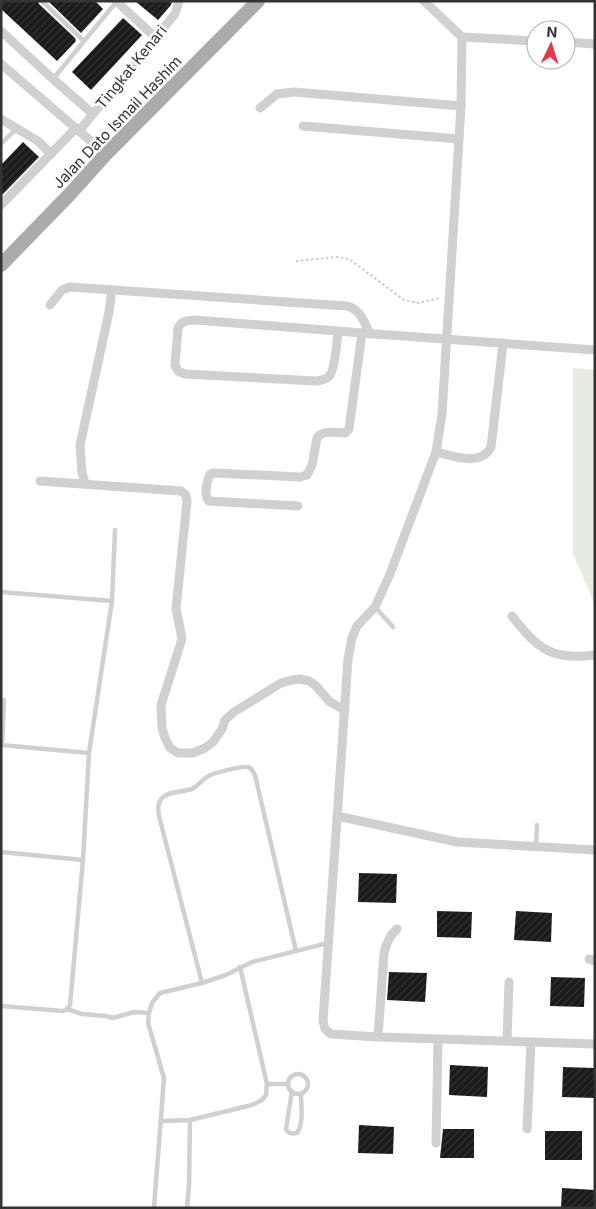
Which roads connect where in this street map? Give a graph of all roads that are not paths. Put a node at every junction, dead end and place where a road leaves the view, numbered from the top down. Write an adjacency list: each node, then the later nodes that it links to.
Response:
1 (42, 1): 10 (lane)
2 (179, 1): 7 (street, Tingkat Kenari)
3 (258, 1): 25 (main road, Jalan Dato Ismail Hashim)
4 (424, 1): 8 (street)
5 (117, 2): 7 (street); 10 (lane)
6 (1, 31): 14 (street)
7 (155, 37): 17 (street, Tingkat Kenari)
8 (462, 37): 9 (street); 15 (street)
9 (526, 40)
10 (84, 41): 14 (lane)
11 (576, 43): 12 (street)
12 (595, 44)
13 (1, 64): 21 (street)
14 (52, 79): 17 (street)
15 (461, 106): 16 (street); 22 (street)
16 (260, 108)
17 (93, 114): 21 (street, Tingkat Kenari)
18 (1, 119): 20 (street)
19 (303, 126): 22 (street)
20 (17, 128): 23 (lane); 24 (street)
21 (77, 130): 24 (street, Tingkat Kenari); 25 (street)
22 (459, 139): 32 (street)
23 (1, 144)
24 (51, 154): 26 (street, Tingkat Kenari)
25 (105, 155): 27 (main road, Jalan Dato Ismail Hashim)
26 (1, 205)
27 (1, 265)
28 (112, 290): 29 (street); 31 (street); 37 (street)
29 (50, 306)
30 (338, 332): 30 (street); 31 (street)
31 (366, 334): 32 (street); 38 (street)
32 (447, 339): 33 (street); 35 (street)
33 (503, 344): 34 (street); 35 (street)
34 (595, 350)
35 (436, 452): 42 (street)
36 (40, 481): 37 (street)
37 (84, 484): 47 (street)
38 (298, 506)
39 (115, 530): 41 (lane)
40 (1, 592): 41 (lane)
41 (112, 602): 49 (lane)
42 (375, 607): 44 (lane); 47 (street)
43 (512, 616): 45 (street)
44 (393, 627)
45 (595, 655)
46 (4, 700): 48 (lane)
47 (345, 710): 50 (street)
48 (1, 745): 49 (lane)
49 (89, 753): 55 (lane)
50 (337, 816): 52 (street); 57 (street)
51 (537, 825): 52 (lane)
52 (536, 847): 53 (street)
53 (595, 850)
54 (1, 852): 55 (lane)
55 (83, 860): 63 (lane)
56 (397, 929): 65 (street)
57 (328, 943): 58 (lane); 65 (street)
58 (296, 951): 59 (lane); 61 (lane)
59 (240, 967): 61 (lane); 70 (lane)
60 (509, 982): 67 (street)
61 (202, 983): 64 (lane)
62 (1, 1006): 63 (lane)
63 (67, 1009): 64 (lane)
64 (149, 1013): 75 (lane)
65 (378, 1037): 66 (street)
66 (438, 1039): 67 (street); 77 (street)
67 (507, 1041): 68 (street)
68 (531, 1042): 69 (street); 76 (street)
69 (595, 1044)
70 (267, 1084): 71 (lane); 74 (lane)
71 (288, 1084): 72 (lane); 73 (lane)
72 (292, 1091): 73 (lane); 73 (lane)
73 (301, 1094)
74 (190, 1120): 75 (lane); 79 (lane)
75 (160, 1121): 78 (lane)
76 (527, 1129)
77 (436, 1143)
78 (154, 1208)
79 (187, 1208)

